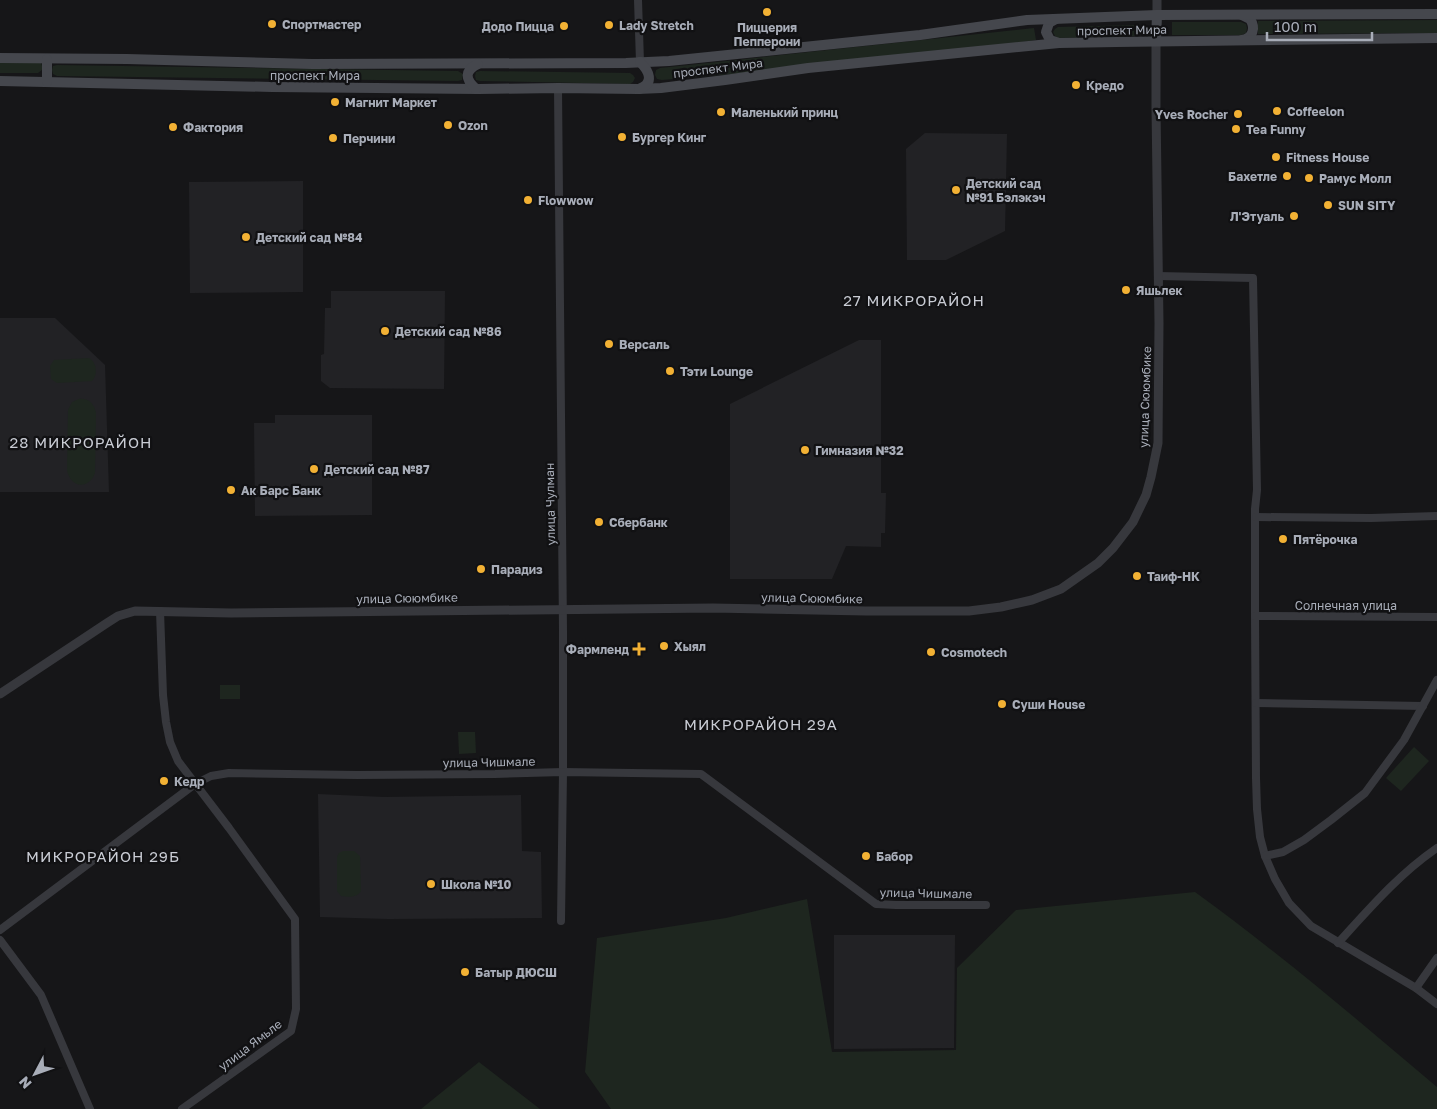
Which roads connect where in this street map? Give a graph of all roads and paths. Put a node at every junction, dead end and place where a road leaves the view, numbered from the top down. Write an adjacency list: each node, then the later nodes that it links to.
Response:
1 (638, 0): 13 (street)
2 (1157, 0): 4 (street)
3 (1437, 14): 5 (main road, проспект Мира)
4 (1157, 15): 5 (main road, проспект Мира); 6 (main road, проспект Мира); 9 (main road)
5 (1241, 15): 8 (main road)
6 (1057, 18): 10 (main road); 13 (main road, проспект Мира)
7 (1437, 38): 8 (main road, проспект Мира)
8 (1240, 40): 9 (main road, проспект Мира)
9 (1156, 41): 10 (main road, проспект Мира); 20 (street, улица Сююмбике)
10 (1059, 44): 19 (main road, проспект Мира)
11 (0, 58): 12 (main road, проспект Мира)
12 (47, 59): 14 (main road, проспект Мира); 16 (main road)
13 (640, 62): 14 (main road, проспект Мира); 19 (main road)
14 (478, 64): 18 (main road)
15 (0, 81): 16 (main road, проспект Мира)
16 (47, 82): 18 (main road, проспект Мира)
17 (558, 88): 18 (main road, проспект Мира); 19 (main road, проспект Мира); 23 (street, улица Чулман)
18 (476, 89)
19 (638, 89)
20 (1158, 276): 22 (street); 23 (street, улица Сююмбике)
21 (1437, 516): 22 (street)
22 (1256, 517): 25 (street)
23 (562, 609): 24 (street, улица Сююмбике); 31 (street, улица Чулман)
24 (160, 611): 28 (street, улица Сююмбике); 32 (street)
25 (1255, 616): 26 (street, Солнечная улица); 29 (street)
26 (1437, 617)
27 (1437, 680): 30 (street)
28 (0, 694)
29 (1256, 704): 30 (street); 34 (street)
30 (1424, 706): 34 (street)
31 (564, 772): 32 (street, улица Чишмале); 35 (street, улица Чишмале); 36 (street, улица Чулман)
32 (195, 784): 37 (street, улица Чишмале); 44 (street, улица Ямьле)
33 (1437, 848): 39 (street)
34 (1265, 856): 39 (street)
35 (986, 905)
36 (562, 921)
37 (0, 930)
38 (0, 940): 43 (street)
39 (1338, 943): 41 (street)
40 (1437, 958): 41 (street)
41 (1416, 988): 42 (street)
42 (1437, 1004)
43 (90, 1109)
44 (182, 1109)

